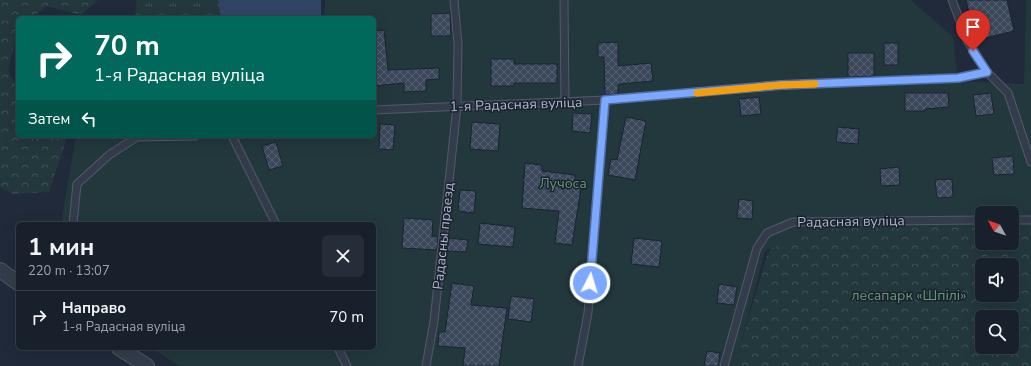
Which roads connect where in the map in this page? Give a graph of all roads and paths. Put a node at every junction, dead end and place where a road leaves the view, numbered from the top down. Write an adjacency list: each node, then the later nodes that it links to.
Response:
1 (454, 0): 7 (lane, Радасны праезд)
2 (564, 0): 6 (lane)
3 (952, 0): 4 (lane)
4 (987, 72): 5 (lane, 1-я Радасная вуліца); 11 (lane)
5 (605, 100): 6 (lane, 1-я Радасная вуліца); 24 (lane)
6 (565, 102): 7 (lane, 1-я Радасная вуліца)
7 (457, 106): 8 (lane, 1-я Радасная вуліца); 23 (lane, Радасны праезд)
8 (376, 110)
9 (135, 138): 15 (lane)
10 (233, 138): 16 (lane)
11 (1031, 162)
12 (975, 220): 25 (lane, Радасная вуліца)
13 (1019, 220): 14 (lane)
14 (1031, 220)
15 (73, 222)
16 (275, 222)
17 (0, 270): 18 (street)
18 (16, 282)
19 (122, 350): 21 (street)
20 (339, 350): 22 (lane)
21 (147, 366)
22 (347, 366)
23 (426, 366)
24 (578, 366)
25 (724, 366)

